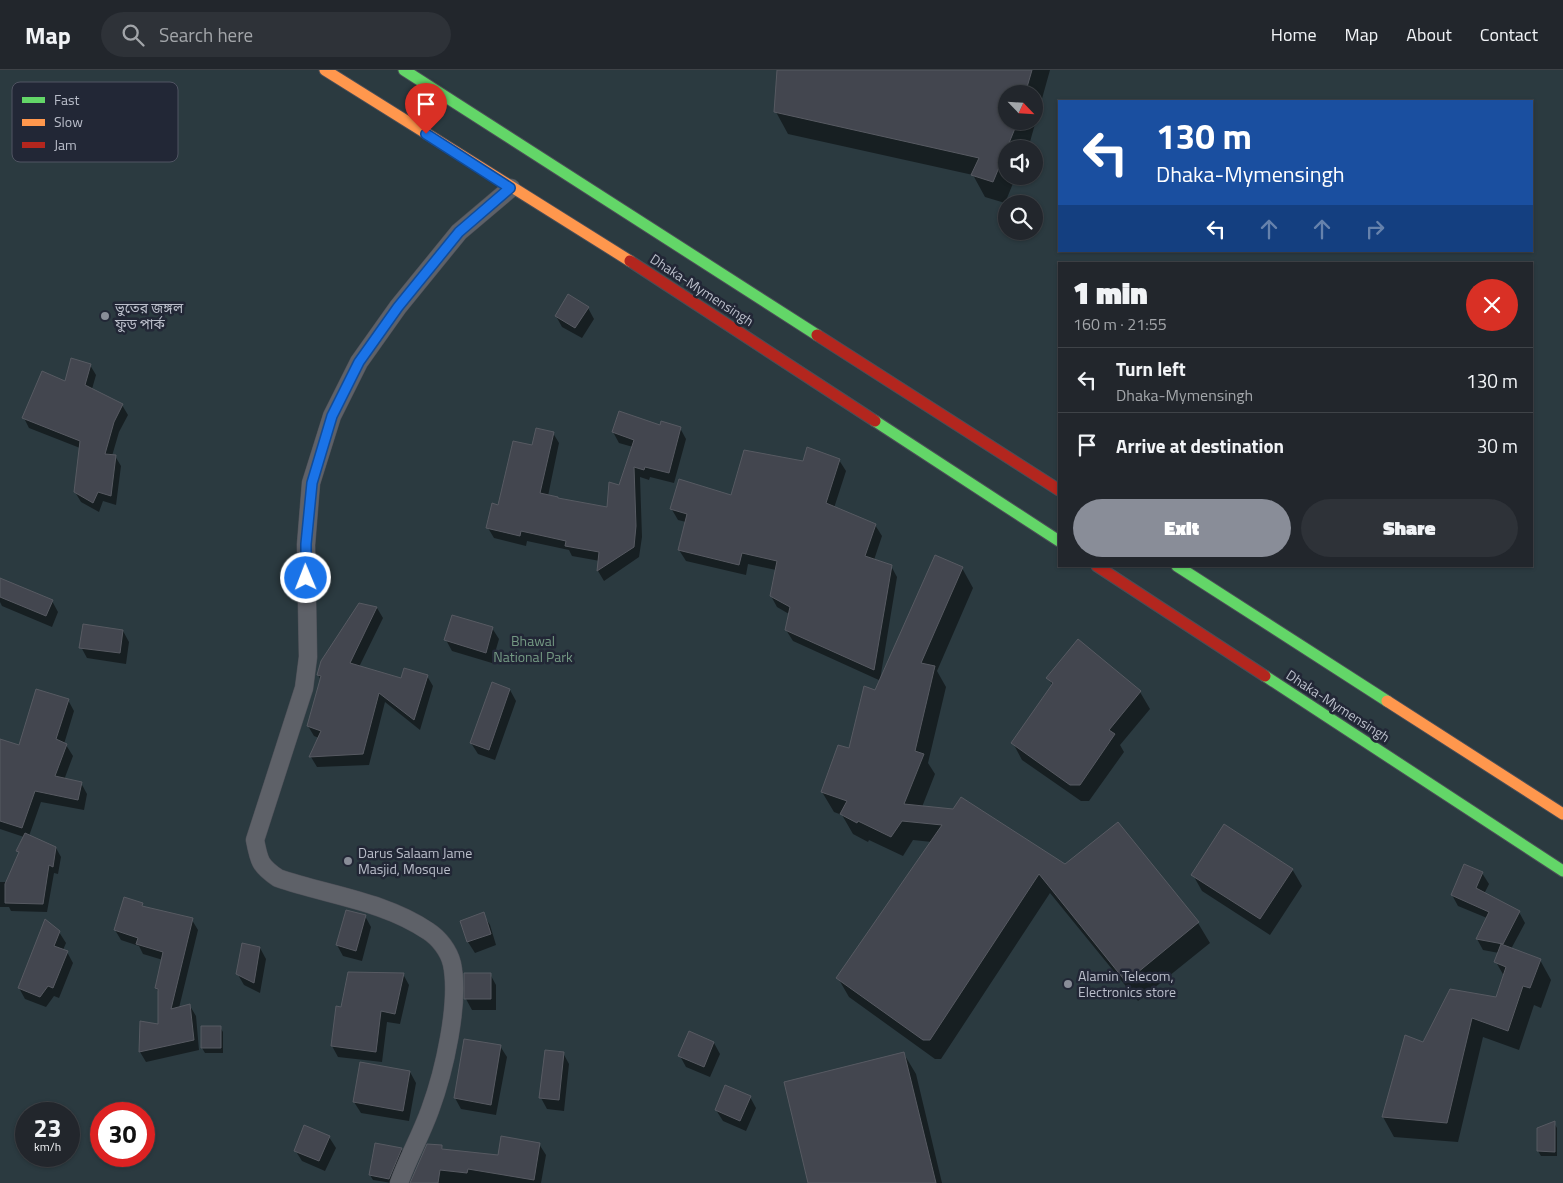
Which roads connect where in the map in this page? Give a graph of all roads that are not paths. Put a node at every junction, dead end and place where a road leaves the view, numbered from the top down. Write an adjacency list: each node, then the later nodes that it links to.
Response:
1 (325, 70): 3 (highway, Dhaka-Mymensingh)
2 (404, 70): 4 (highway, Dhaka-Mymensingh)
3 (510, 188): 5 (highway, Dhaka-Mymensingh); 10 (street)
4 (1058, 489)
5 (1058, 540)
6 (1099, 567): 9 (highway, Dhaka-Mymensingh)
7 (1179, 567): 8 (highway)
8 (1563, 814)
9 (1563, 871)
10 (399, 1183)

